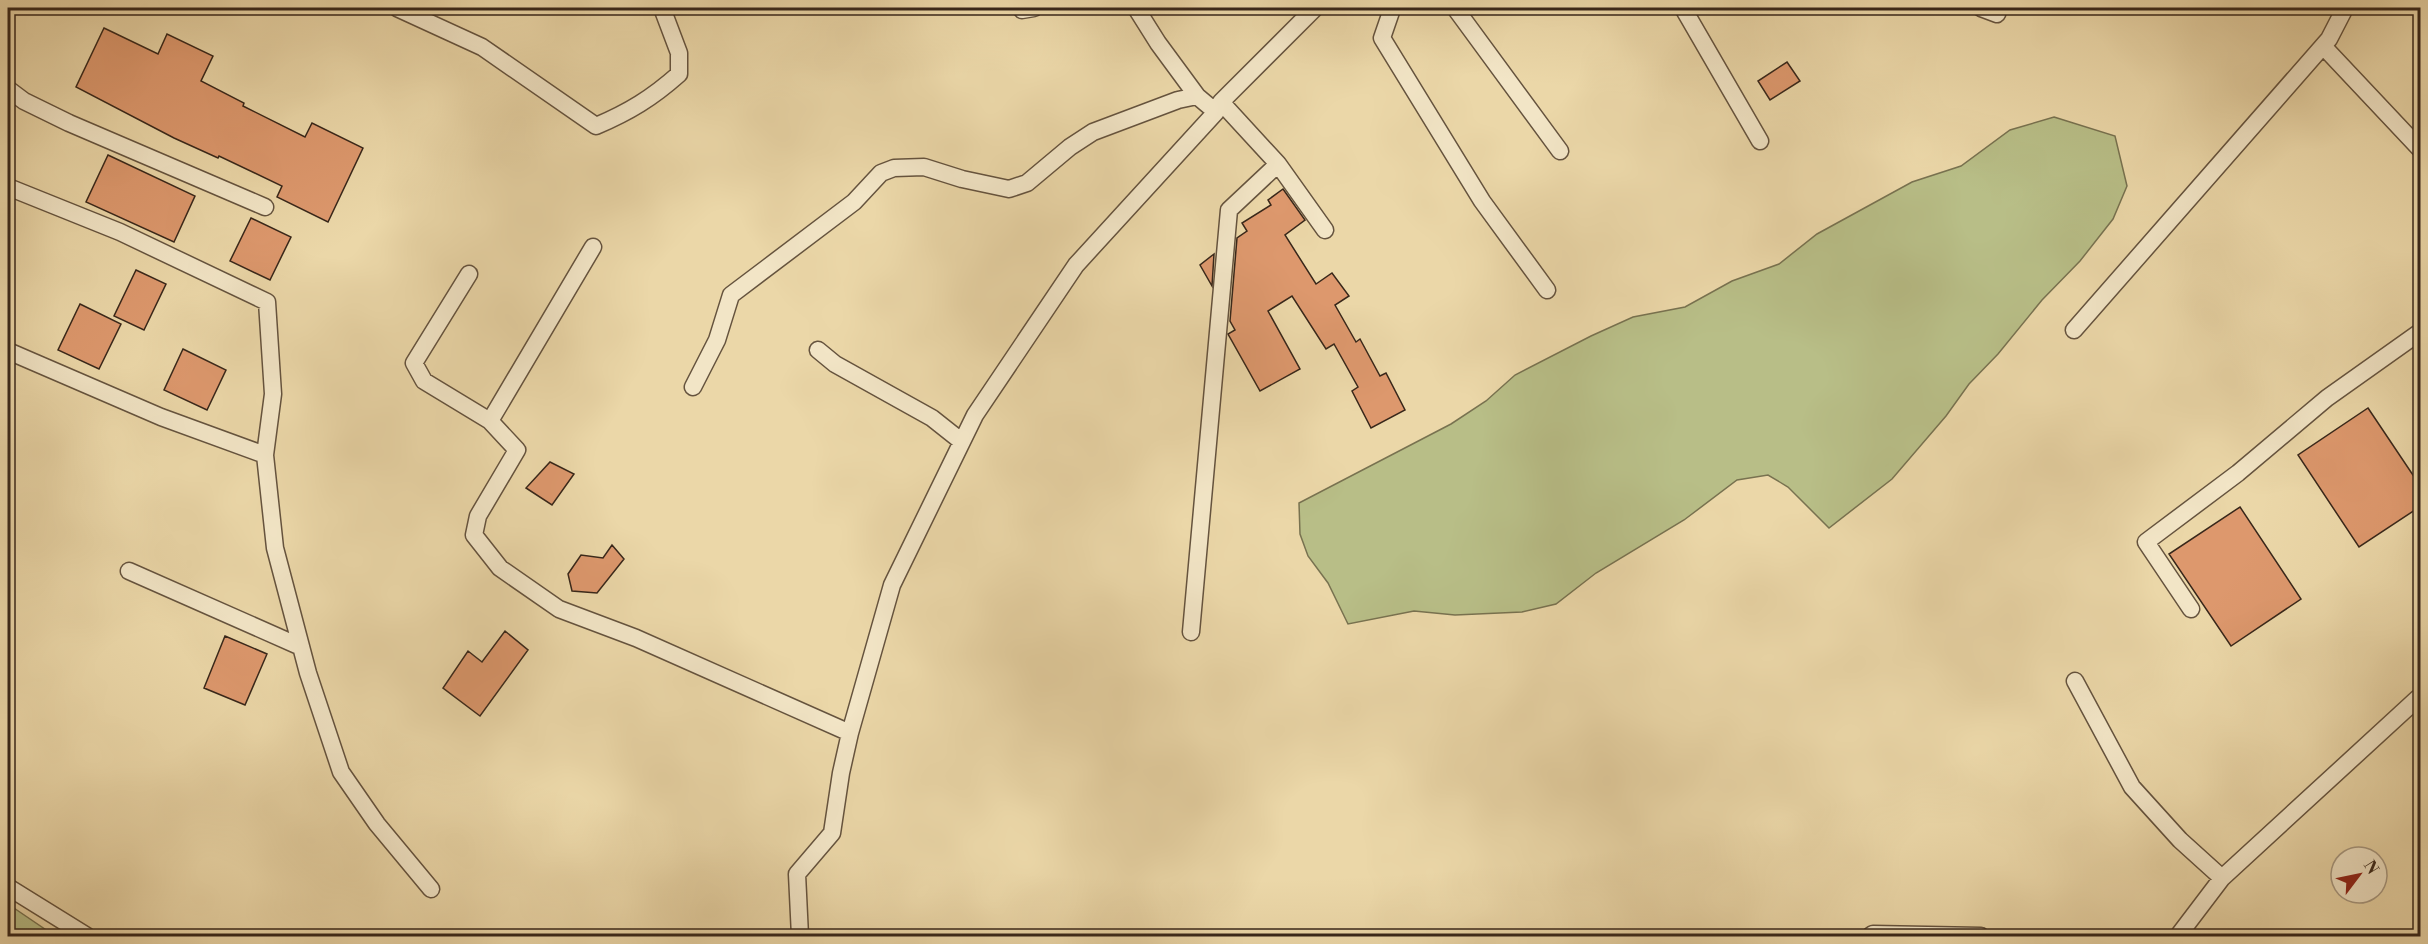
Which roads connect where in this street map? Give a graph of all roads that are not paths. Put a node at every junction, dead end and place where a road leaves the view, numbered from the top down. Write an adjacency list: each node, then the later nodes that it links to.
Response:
1 (397, 8): 2 (street)
2 (662, 8)
3 (1137, 8): 13 (street)
4 (1315, 8): 14 (street)
5 (1392, 8): 24 (street)
6 (1455, 8): 17 (street)
7 (1683, 8): 15 (street)
8 (1981, 8): 9 (street)
9 (1999, 8)
10 (2345, 8): 11 (street)
11 (2323, 46): 16 (street); 25 (street)
12 (8, 89): 20 (street)
13 (1197, 96): 14 (street); 29 (street)
14 (1219, 107): 18 (street); 31 (street)
15 (1760, 141)
16 (2421, 149)
17 (1560, 151)
18 (1278, 164): 21 (street); 35 (street)
19 (8, 187): 32 (street)
20 (265, 207)
21 (1325, 230)
22 (593, 247): 30 (street)
23 (468, 274): 30 (street)
24 (1547, 290)
25 (2074, 330)
26 (2421, 332): 34 (street)
27 (818, 350): 31 (street)
28 (8, 351): 32 (street)
29 (693, 387)
30 (490, 421): 39 (street)
31 (961, 441): 39 (street)
32 (265, 455): 36 (street)
33 (129, 571): 36 (street)
34 (2191, 609)
35 (1191, 632)
36 (301, 647): 42 (street)
37 (2075, 681): 40 (street)
38 (2421, 700): 40 (street)
39 (850, 733): 44 (street)
40 (2222, 878): 47 (street)
41 (8, 887): 43 (street)
42 (431, 890)
43 (87, 936)
44 (800, 936)
45 (1870, 936): 46 (street)
46 (1982, 936)
47 (2178, 936)

